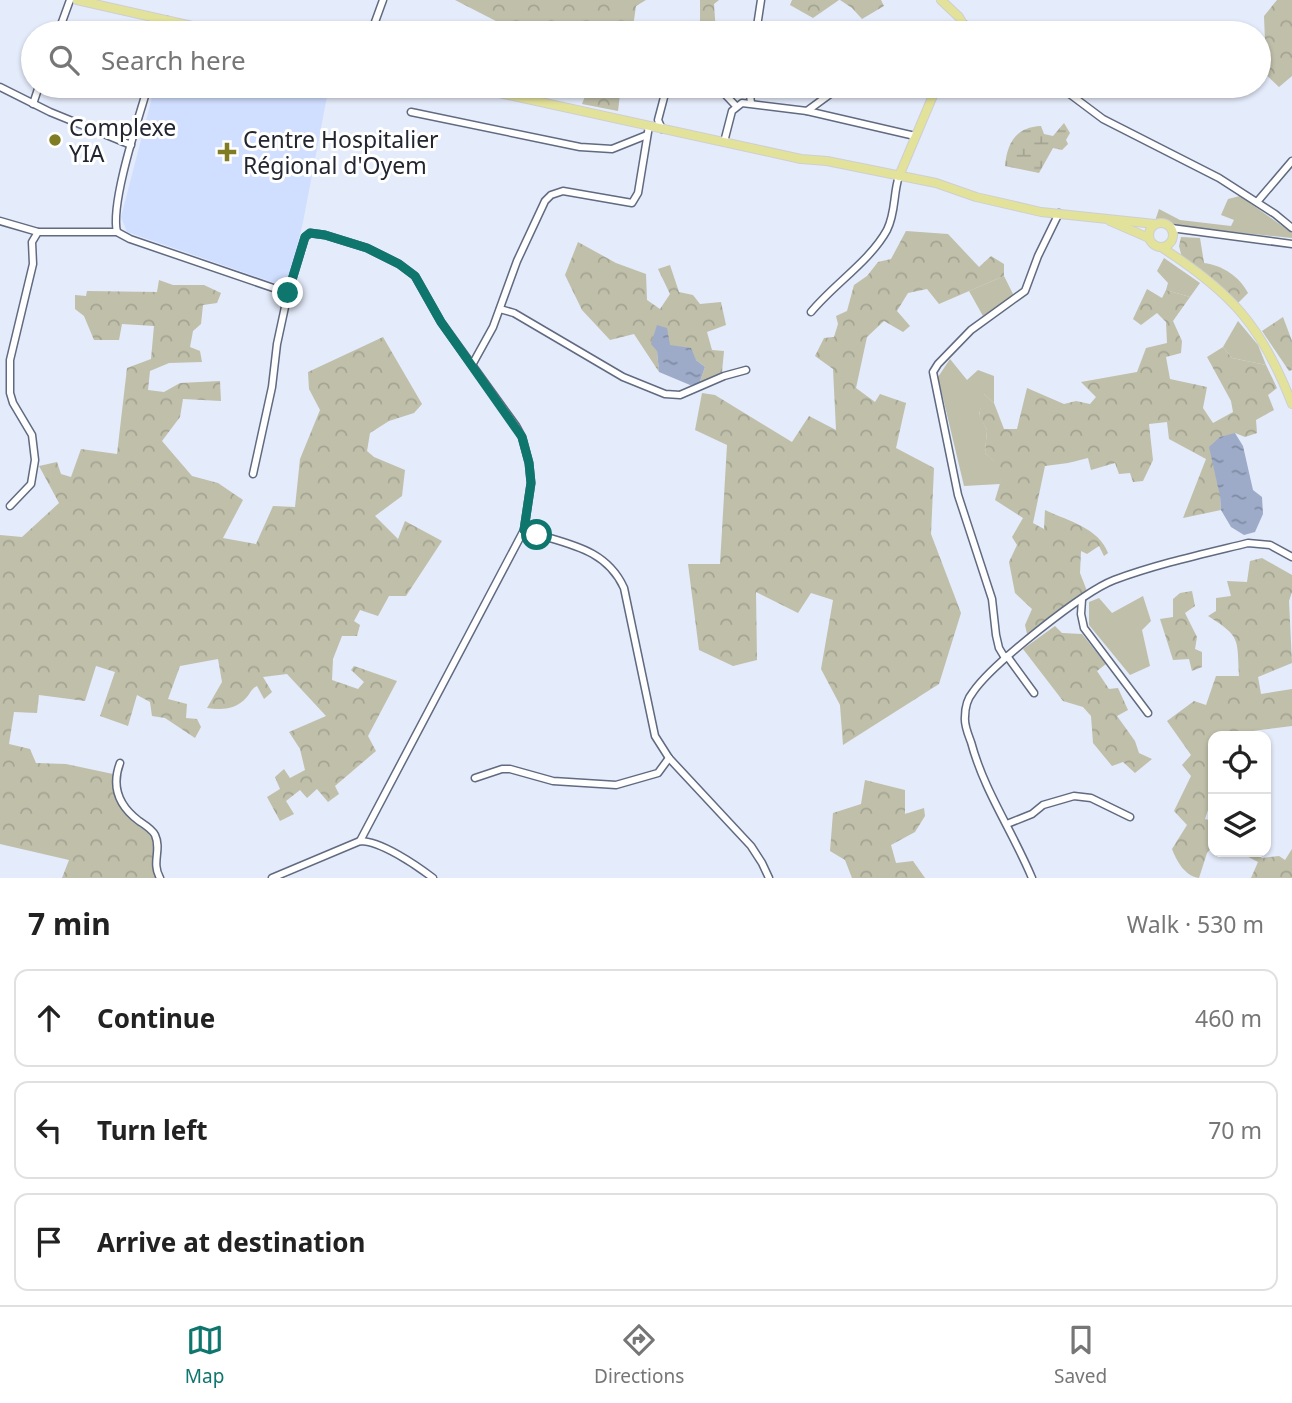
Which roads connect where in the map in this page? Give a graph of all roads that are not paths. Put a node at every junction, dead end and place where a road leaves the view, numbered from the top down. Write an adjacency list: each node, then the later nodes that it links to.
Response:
1 (70, 0): 7 (street)
2 (77, 0): 6 (main road)
3 (383, 0): 9 (street)
4 (761, 0): 10 (street)
5 (940, 0): 11 (main road)
6 (167, 20): 8 (main road)
7 (62, 21)
8 (171, 21)
9 (375, 21)
10 (758, 21)
11 (960, 21)
12 (0, 87): 14 (street)
13 (21, 98): 25 (street)
14 (21, 98)
15 (35, 98): 25 (street)
16 (145, 98): 33 (street)
17 (515, 98): 30 (main road)
18 (664, 98): 29 (street)
19 (728, 98): 26 (street)
20 (750, 98): 24 (street)
21 (825, 98): 27 (street)
22 (932, 98): 31 (main road)
23 (1075, 98): 36 (street)
24 (751, 103): 26 (street); 27 (street)
25 (33, 104): 33 (street)
26 (736, 106): 32 (street)
27 (807, 111): 31 (street)
28 (411, 112): 30 (street)
29 (662, 129): 30 (main road); 32 (main road)
30 (648, 131): 49 (street)
31 (915, 136): 35 (main road)
32 (724, 142): 35 (main road)
33 (131, 145): 44 (street)
34 (1292, 161): 36 (street)
35 (899, 176): 37 (main road); 50 (street)
36 (1257, 202): 42 (street)
37 (1060, 212): 38 (main road); 59 (street)
38 (1100, 218): 40 (main road); 45 (main road)
39 (0, 221): 43 (street)
40 (1155, 224): 41 (main road); 45 (main road)
41 (1171, 228): 46 (street); 47 (main road)
42 (1292, 228)
43 (38, 232): 44 (street); 55 (street)
44 (117, 232): 48 (street)
45 (1149, 238): 47 (main road)
46 (1292, 244)
47 (1161, 247): 53 (main road)
48 (288, 293): 51 (street); 54 (street)
49 (500, 309): 51 (street); 52 (street)
50 (811, 312)
51 (472, 365): 56 (street)
52 (746, 370)
53 (1292, 404)
54 (253, 474)
55 (10, 506)
56 (524, 530): 62 (street); 67 (street)
57 (1292, 557): 58 (street)
58 (1082, 598): 59 (street); 61 (street)
59 (1006, 657): 60 (street); 66 (street)
60 (1034, 693)
61 (1148, 713)
62 (669, 758): 64 (street); 71 (street)
63 (120, 764): 68 (street)
64 (475, 778)
65 (1130, 817): 66 (street)
66 (1007, 824): 72 (street)
67 (360, 841): 69 (street); 70 (street)
68 (160, 878)
69 (272, 878)
70 (433, 878)
71 (769, 878)
72 (1032, 878)

